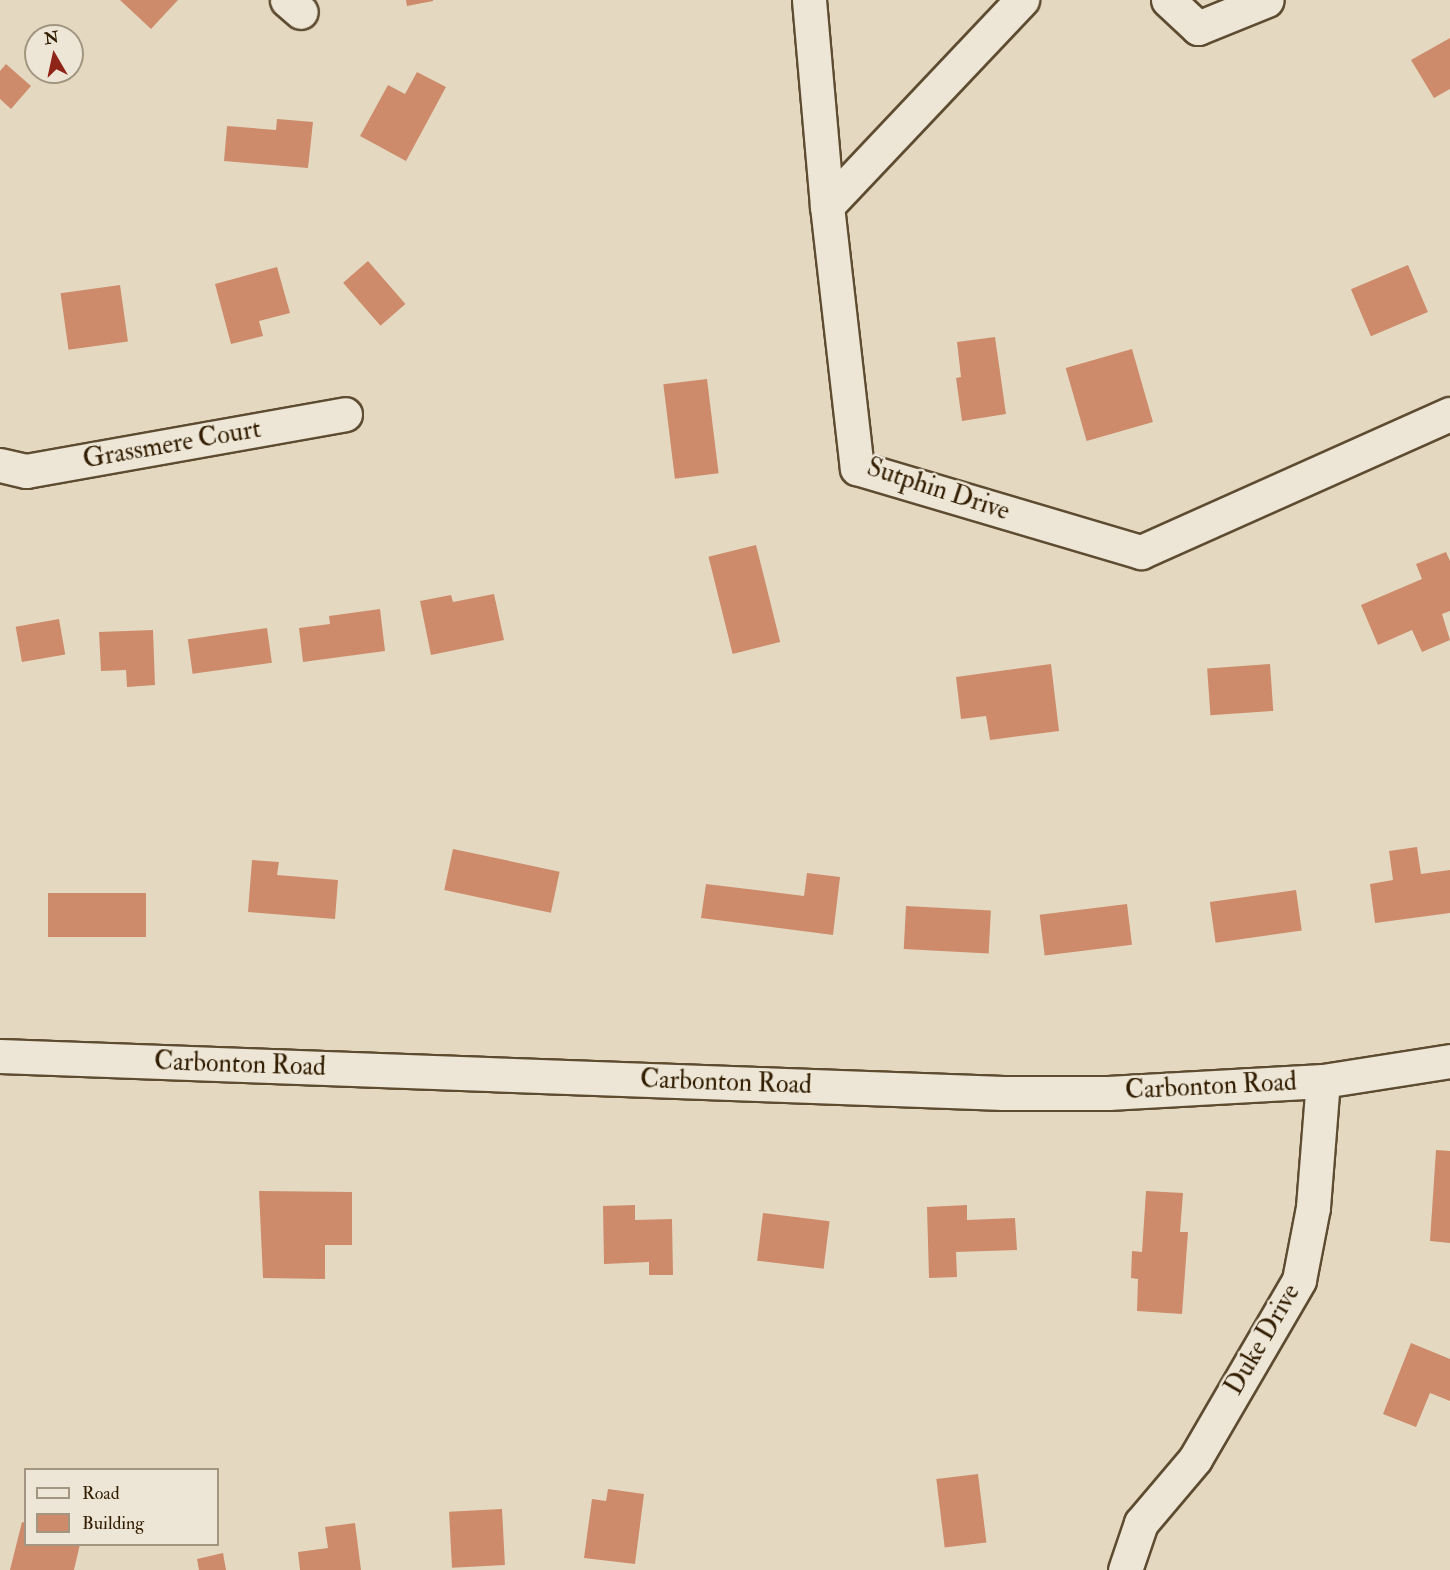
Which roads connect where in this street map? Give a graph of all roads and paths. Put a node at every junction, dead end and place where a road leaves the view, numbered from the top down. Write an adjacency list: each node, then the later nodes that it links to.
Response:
1 (809, 0): 5 (street, Sutphin Drive)
2 (1022, 0): 5 (street)
3 (1168, 0): 4 (street)
4 (1267, 0)
5 (827, 206): 7 (street, Sutphin Drive)
6 (345, 414): 8 (street, Grassmere Court)
7 (1450, 414)
8 (0, 465)
9 (0, 1056): 11 (street, Carbonton Road)
10 (1450, 1061): 11 (street, Carbonton Road)
11 (1323, 1081): 12 (street, Duke Drive)
12 (1125, 1570)

